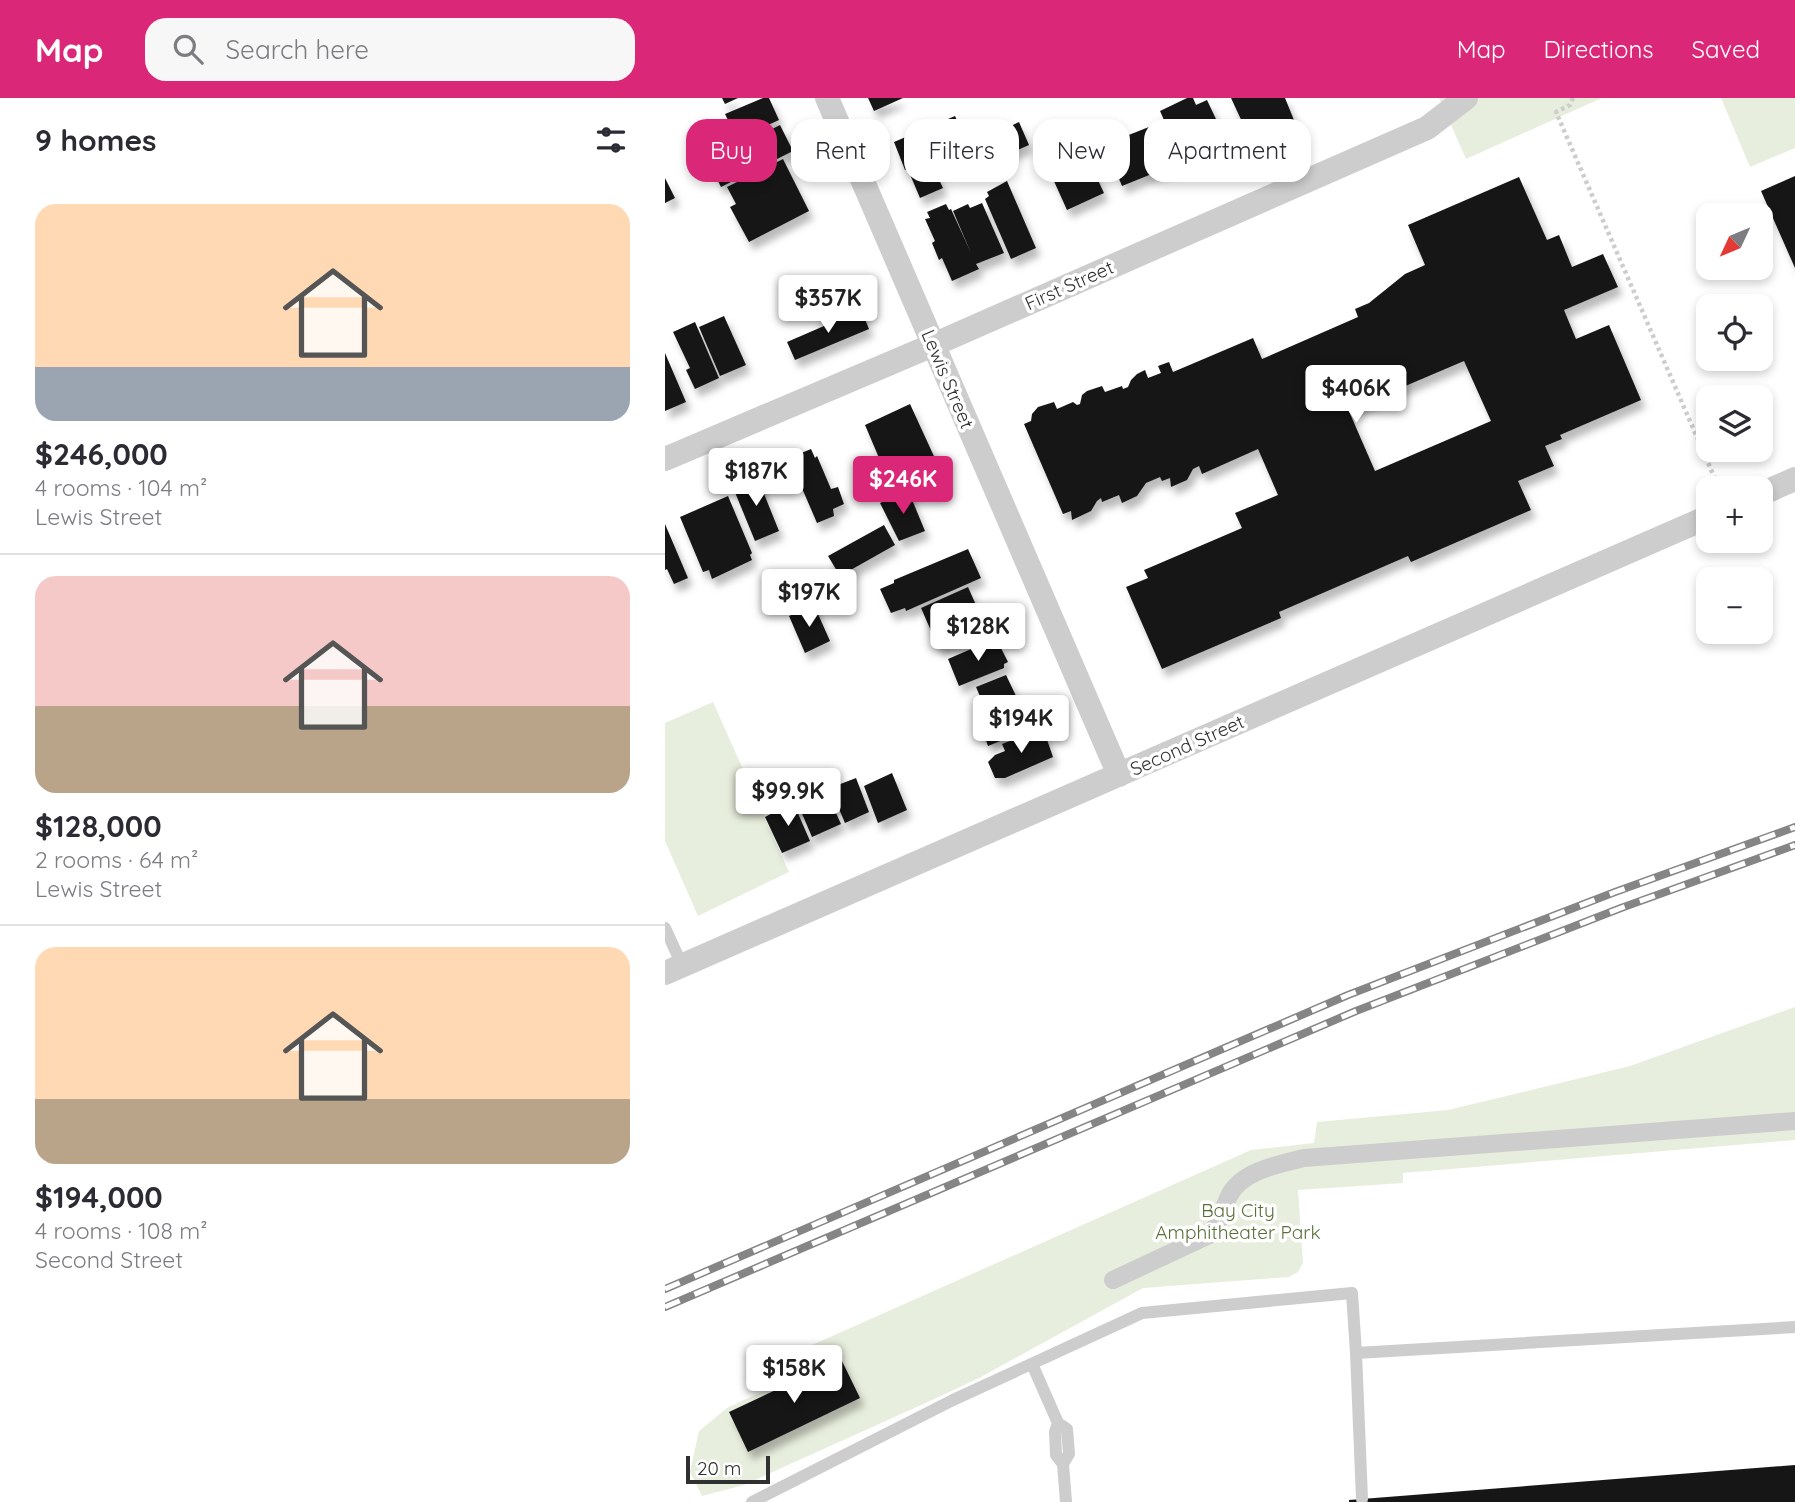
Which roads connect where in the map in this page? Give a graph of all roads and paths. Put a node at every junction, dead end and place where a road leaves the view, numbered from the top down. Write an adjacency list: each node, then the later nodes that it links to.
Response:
1 (827, 98): 4 (street, Lewis Street)
2 (1466, 98): 4 (street, First Street)
3 (1573, 98): 6 (path)
4 (933, 345): 5 (street, First Street); 10 (street, Lewis Street)
5 (665, 459)
6 (1714, 476)
7 (1795, 479): 8 (street)
8 (1773, 489)
9 (1696, 522): 10 (street, Second Street)
10 (1119, 775): 12 (street, Second Street)
11 (665, 928): 12 (lane)
12 (673, 969)
13 (1795, 1121): 14 (street)
14 (1113, 1280)
15 (1795, 1327): 16 (lane)
16 (1356, 1353): 17 (lane); 18 (lane)
17 (1032, 1364): 19 (lane); 20 (lane)
18 (1361, 1499)
19 (751, 1502)
20 (1066, 1502)

